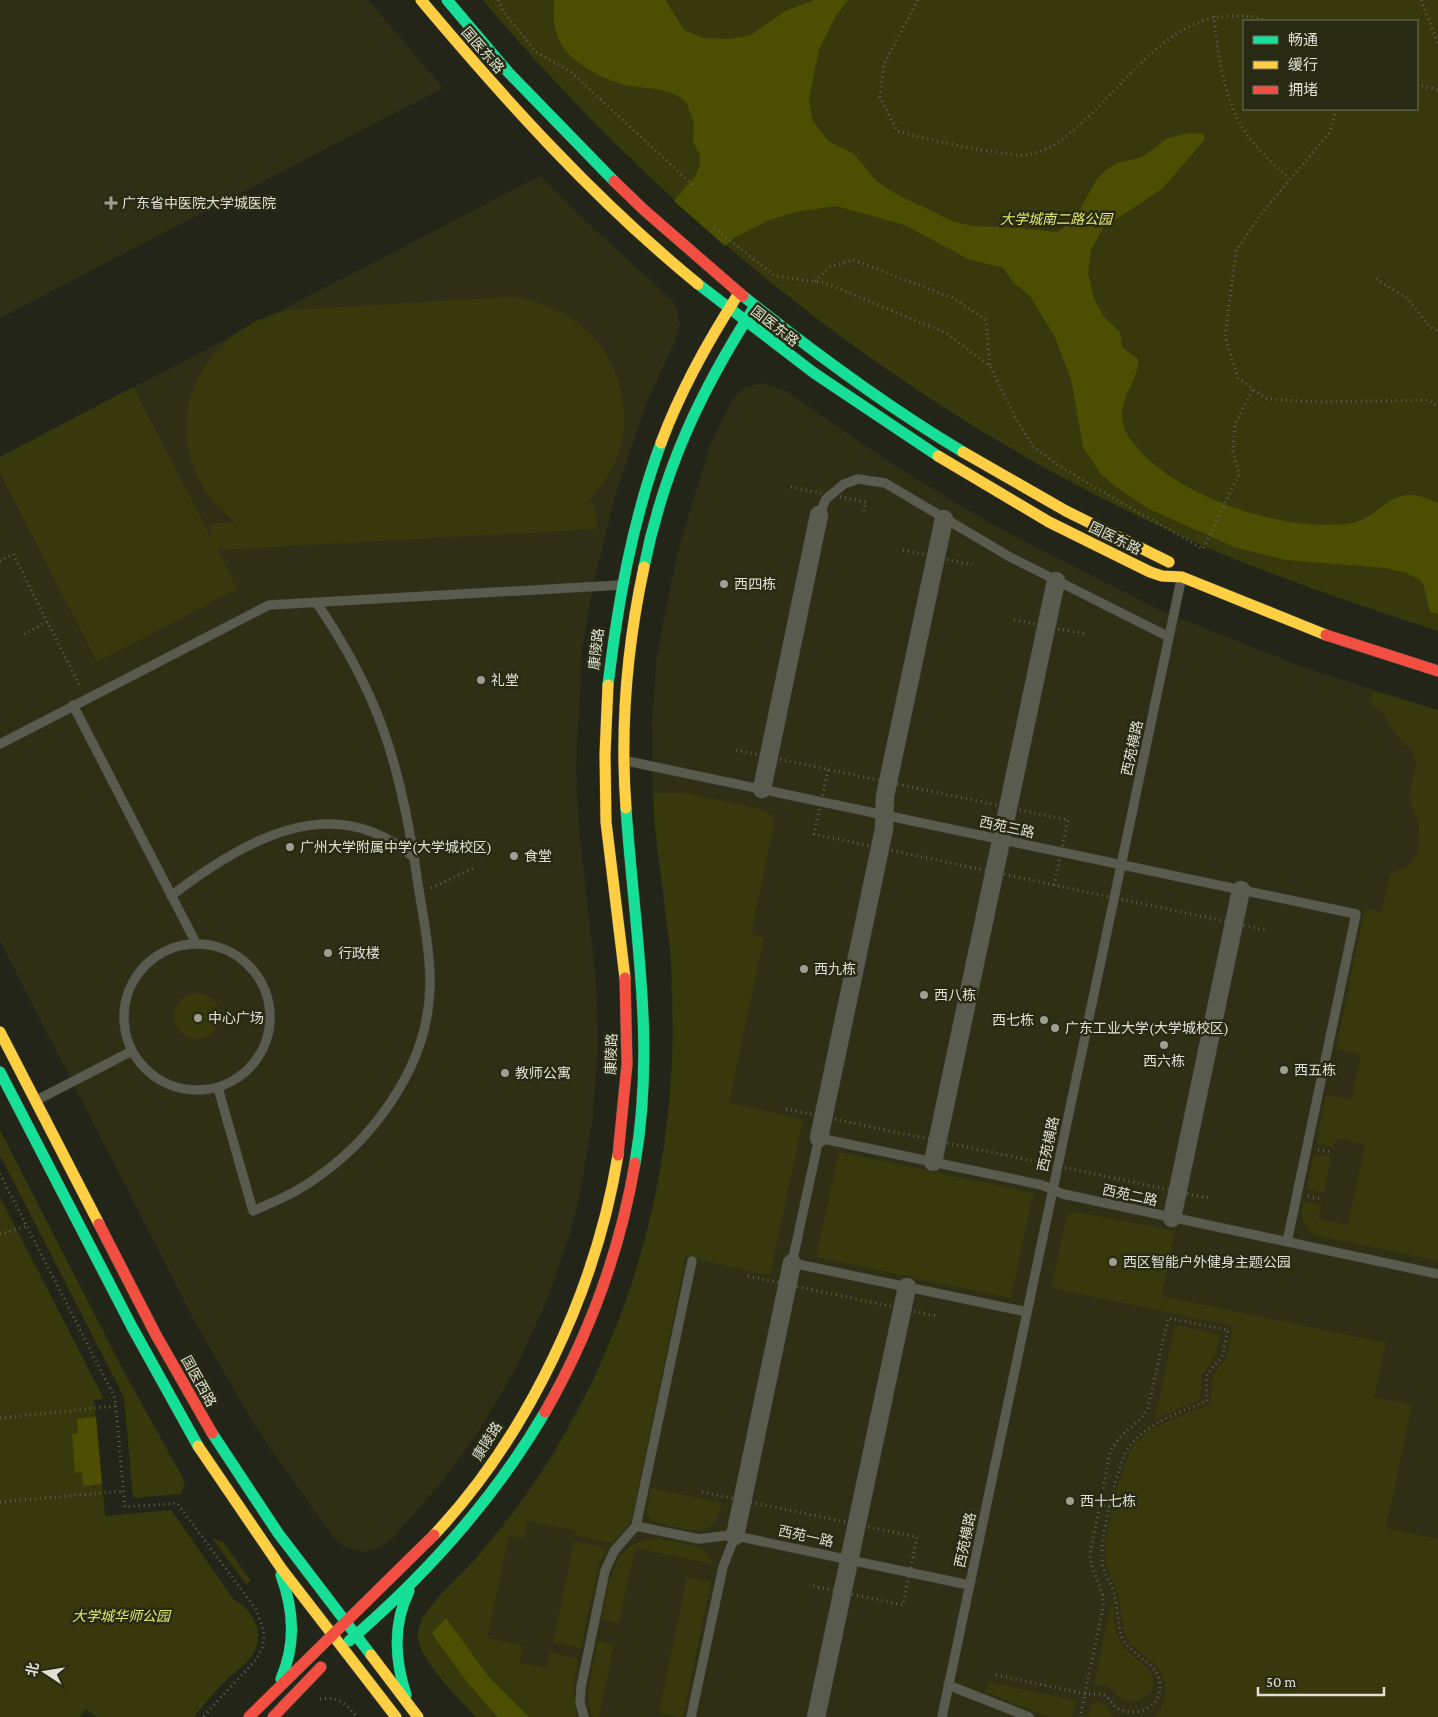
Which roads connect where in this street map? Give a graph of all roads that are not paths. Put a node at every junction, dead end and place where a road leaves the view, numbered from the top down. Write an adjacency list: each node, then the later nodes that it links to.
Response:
1 (421, 0): 5 (main road, 国医东路)
2 (447, 0): 3 (main road, 国医东路)
3 (740, 293): 4 (main road, 国医东路); 5 (main road, 康陵路)
4 (755, 306): 6 (main road); 9 (main road, 国医东路)
5 (728, 308): 6 (main road, 国医东路); 11 (main road, 康陵路)
6 (744, 321): 9 (main road, 国医东路); 17 (main road)
7 (820, 515): 8 (lane); 18 (street)
8 (944, 519): 10 (lane); 19 (street)
9 (1182, 577): 13 (lane, 西苑横路); 14 (main road, 国医东路)
10 (1056, 581): 13 (lane); 20 (street)
11 (621, 585): 12 (lane); 48 (main road, 康陵路)
12 (316, 602): 15 (lane); 21 (lane)
13 (1169, 637): 22 (lane, 西苑横路)
14 (1438, 671)
15 (73, 705): 16 (lane); 24 (lane)
16 (0, 744)
17 (624, 760): 18 (lane, 西苑三路); 46 (main road)
18 (762, 789): 19 (lane, 西苑三路)
19 (884, 815): 20 (lane, 西苑三路); 32 (street)
20 (1001, 840): 22 (lane, 西苑三路); 33 (street)
21 (414, 858): 24 (lane); 29 (lane)
22 (1121, 865): 23 (lane, 西苑三路); 34 (lane, 西苑横路)
23 (1241, 890): 35 (street); 36 (lane, 西苑三路)
24 (171, 896): 25 (lane)
25 (196, 944): 27 (lane); 29 (lane)
26 (0, 1032): 30 (main road, 国医西路)
27 (132, 1051): 29 (lane); 30 (lane)
28 (0, 1072): 31 (main road)
29 (218, 1088)
30 (36, 1101): 31 (lane); 48 (main road, 国医西路)
31 (19, 1109): 44 (main road)
32 (819, 1138): 33 (lane, 西苑二路); 38 (lane)
33 (933, 1162): 34 (lane, 西苑二路)
34 (1053, 1189): 35 (lane, 西苑二路); 41 (lane, 西苑横路)
35 (1172, 1218): 36 (lane, 西苑二路)
36 (1287, 1242): 39 (lane, 西苑二路)
37 (692, 1261): 42 (lane)
38 (792, 1262): 40 (lane); 43 (street)
39 (1438, 1274)
40 (907, 1287): 41 (lane); 45 (street)
41 (1027, 1312): 47 (lane, 西苑横路)
42 (636, 1526): 43 (lane, 西苑一路); 59 (lane)
43 (735, 1536): 45 (lane, 西苑一路); 60 (lane)
44 (275, 1559): 49 (main road); 52 (main road)
45 (850, 1559): 47 (lane, 西苑一路); 61 (street)
46 (416, 1580): 50 (main road); 54 (main road)
47 (969, 1585): 53 (lane, 西苑横路)
48 (346, 1622): 49 (main road, 康陵路); 50 (main road, 国医西路)
49 (333, 1635): 51 (main road); 52 (main road, 康陵路)
50 (356, 1636): 51 (main road); 54 (main road, 国医西路)
51 (336, 1653): 56 (main road); 57 (main road)
52 (278, 1685): 55 (main road, 康陵路)
53 (948, 1685): 62 (lane, 西苑横路); 63 (lane)
54 (410, 1707): 58 (main road, 国医西路)
55 (249, 1717)
56 (273, 1717)
57 (396, 1717)
58 (418, 1717)
59 (584, 1717)
60 (692, 1717)
61 (816, 1717)
62 (942, 1717)
63 (1029, 1717)

